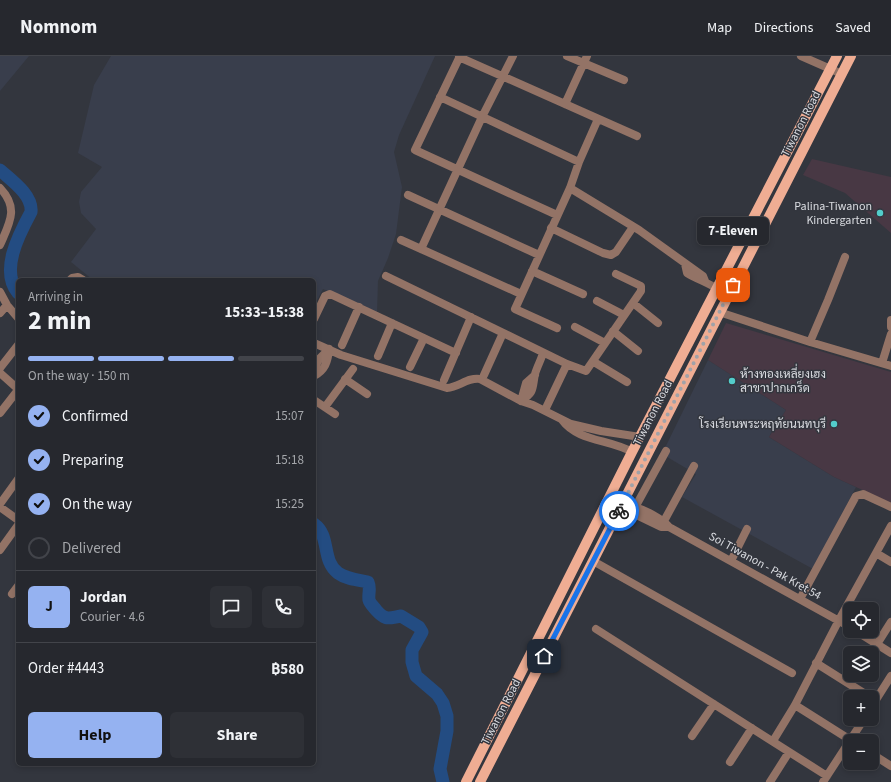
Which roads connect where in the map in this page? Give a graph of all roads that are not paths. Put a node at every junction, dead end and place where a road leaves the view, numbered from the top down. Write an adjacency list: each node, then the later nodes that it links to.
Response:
1 (460, 56): 10 (street); 12 (street)
2 (512, 56): 10 (street)
3 (567, 56): 7 (street)
4 (801, 56): 8 (street)
5 (836, 56): 8 (main road, Tiwanon Road)
6 (851, 56): 9 (main road, Tiwanon Road)
7 (586, 60): 11 (street); 13 (street)
8 (830, 69): 9 (street); 34 (main road, Tiwanon Road)
9 (842, 74): 42 (main road, Tiwanon Road)
10 (503, 77): 13 (street); 14 (street)
11 (624, 80)
12 (440, 97): 14 (street); 18 (street)
13 (565, 104): 15 (street)
14 (482, 117): 17 (street); 18 (street)
15 (598, 119): 16 (street); 17 (street)
16 (637, 136)
17 (579, 162): 20 (street)
18 (457, 170): 22 (street); 23 (street)
19 (0, 188): 27 (street)
20 (570, 188): 23 (street); 24 (street)
21 (408, 195): 22 (street)
22 (439, 209): 28 (street); 29 (street)
23 (557, 215): 25 (street)
24 (633, 227): 25 (street); 34 (street)
25 (551, 228): 29 (street)
26 (401, 240): 28 (street)
27 (0, 245)
28 (422, 249): 36 (street)
29 (539, 255): 31 (street)
30 (845, 257): 58 (street)
31 (532, 271): 36 (street); 37 (street)
32 (616, 274): 39 (street)
33 (386, 276): 47 (street)
34 (716, 288): 92 (main road, Tiwanon Road)
35 (0, 292): 40 (street)
36 (521, 294): 53 (street)
37 (583, 294)
38 (597, 301): 45 (street)
39 (633, 303): 45 (street); 50 (street)
40 (7, 305): 43 (street); 46 (street)
41 (359, 307): 44 (street); 49 (street); 61 (street)
42 (719, 312): 58 (street); 98 (main road, Tiwanon Road)
43 (0, 313)
44 (316, 315)
45 (624, 315): 54 (street)
46 (16, 316)
47 (471, 317): 55 (street); 65 (street)
48 (891, 320): 52 (street)
49 (392, 323): 57 (street); 67 (street)
50 (658, 323)
51 (575, 327): 59 (street)
52 (891, 327)
53 (557, 328)
54 (613, 331): 59 (street); 64 (street)
55 (503, 333): 66 (street); 78 (street)
56 (891, 334): 69 (street)
57 (424, 338): 65 (street); 73 (street)
58 (810, 342): 69 (street)
59 (605, 343): 68 (street)
60 (316, 345): 63 (street)
61 (342, 345)
62 (16, 348): 74 (street)
63 (329, 349): 71 (street); 77 (street); 86 (street)
64 (638, 351)
65 (456, 353): 80 (street)
66 (543, 353): 70 (street); 86 (street)
67 (378, 356)
68 (594, 362): 70 (street); 81 (street)
69 (882, 363): 72 (street)
70 (567, 364): 88 (street)
71 (316, 365)
72 (891, 366)
73 (410, 367)
74 (0, 368)
75 (353, 369): 79 (street)
76 (0, 373): 82 (street)
77 (316, 375)
78 (484, 375)
79 (345, 380): 84 (street); 87 (street)
80 (444, 380)
81 (627, 382)
82 (16, 388)
83 (16, 393): 89 (street)
84 (368, 394)
85 (316, 401): 87 (street)
86 (521, 401): 88 (street)
87 (325, 408): 90 (street)
88 (545, 410): 91 (street)
89 (0, 413)
90 (335, 414)
91 (560, 418): 92 (street); 94 (street)
92 (640, 437): 94 (main road, Tiwanon Road)
93 (666, 451): 98 (street)
94 (632, 452): 110 (main road, Tiwanon Road)
95 (694, 466): 101 (street)
96 (16, 482): 97 (street)
97 (0, 505): 100 (street)
98 (630, 507): 101 (street, Soi Tiwanon - Pak Kret 54); 107 (main road, Tiwanon Road)
99 (891, 507): 114 (street)
100 (16, 518)
101 (667, 524): 108 (street, Soi Tiwanon - Pak Kret 54)
102 (891, 526): 106 (street)
103 (16, 528): 105 (street)
104 (747, 529): 108 (street)
105 (0, 550)
106 (876, 553): 109 (street); 115 (street)
107 (593, 560): 113 (main road, Tiwanon Road); 123 (street)
108 (731, 561): 114 (street, Soi Tiwanon - Pak Kret 54)
109 (891, 562)
110 (563, 588): 113 (main road); 139 (main road, Tiwanon Road)
111 (16, 589): 112 (street)
112 (12, 594)
113 (575, 595): 140 (main road, Tiwanon Road)
114 (800, 599): 115 (street, Soi Tiwanon - Pak Kret 54)
115 (839, 620): 117 (street, Soi Tiwanon - Pak Kret 54); 122 (street)
116 (891, 622): 120 (street)
117 (843, 623)
118 (596, 629): 127 (street)
119 (867, 638): 120 (street)
120 (877, 644): 121 (street)
121 (891, 653)
122 (816, 663): 125 (street); 128 (street)
123 (792, 673)
124 (891, 676): 126 (street)
125 (857, 690)
126 (879, 691)
127 (714, 704): 129 (street); 131 (street)
128 (795, 705): 130 (street); 132 (street)
129 (752, 728): 132 (street); 136 (street)
130 (843, 735)
131 (692, 736)
132 (772, 741): 133 (street)
133 (789, 752): 138 (street); 141 (street)
134 (843, 752): 138 (street)
135 (879, 758): 137 (street)
136 (730, 762)
137 (890, 763)
138 (825, 779)
139 (466, 782)
140 (480, 782)
141 (770, 782)

